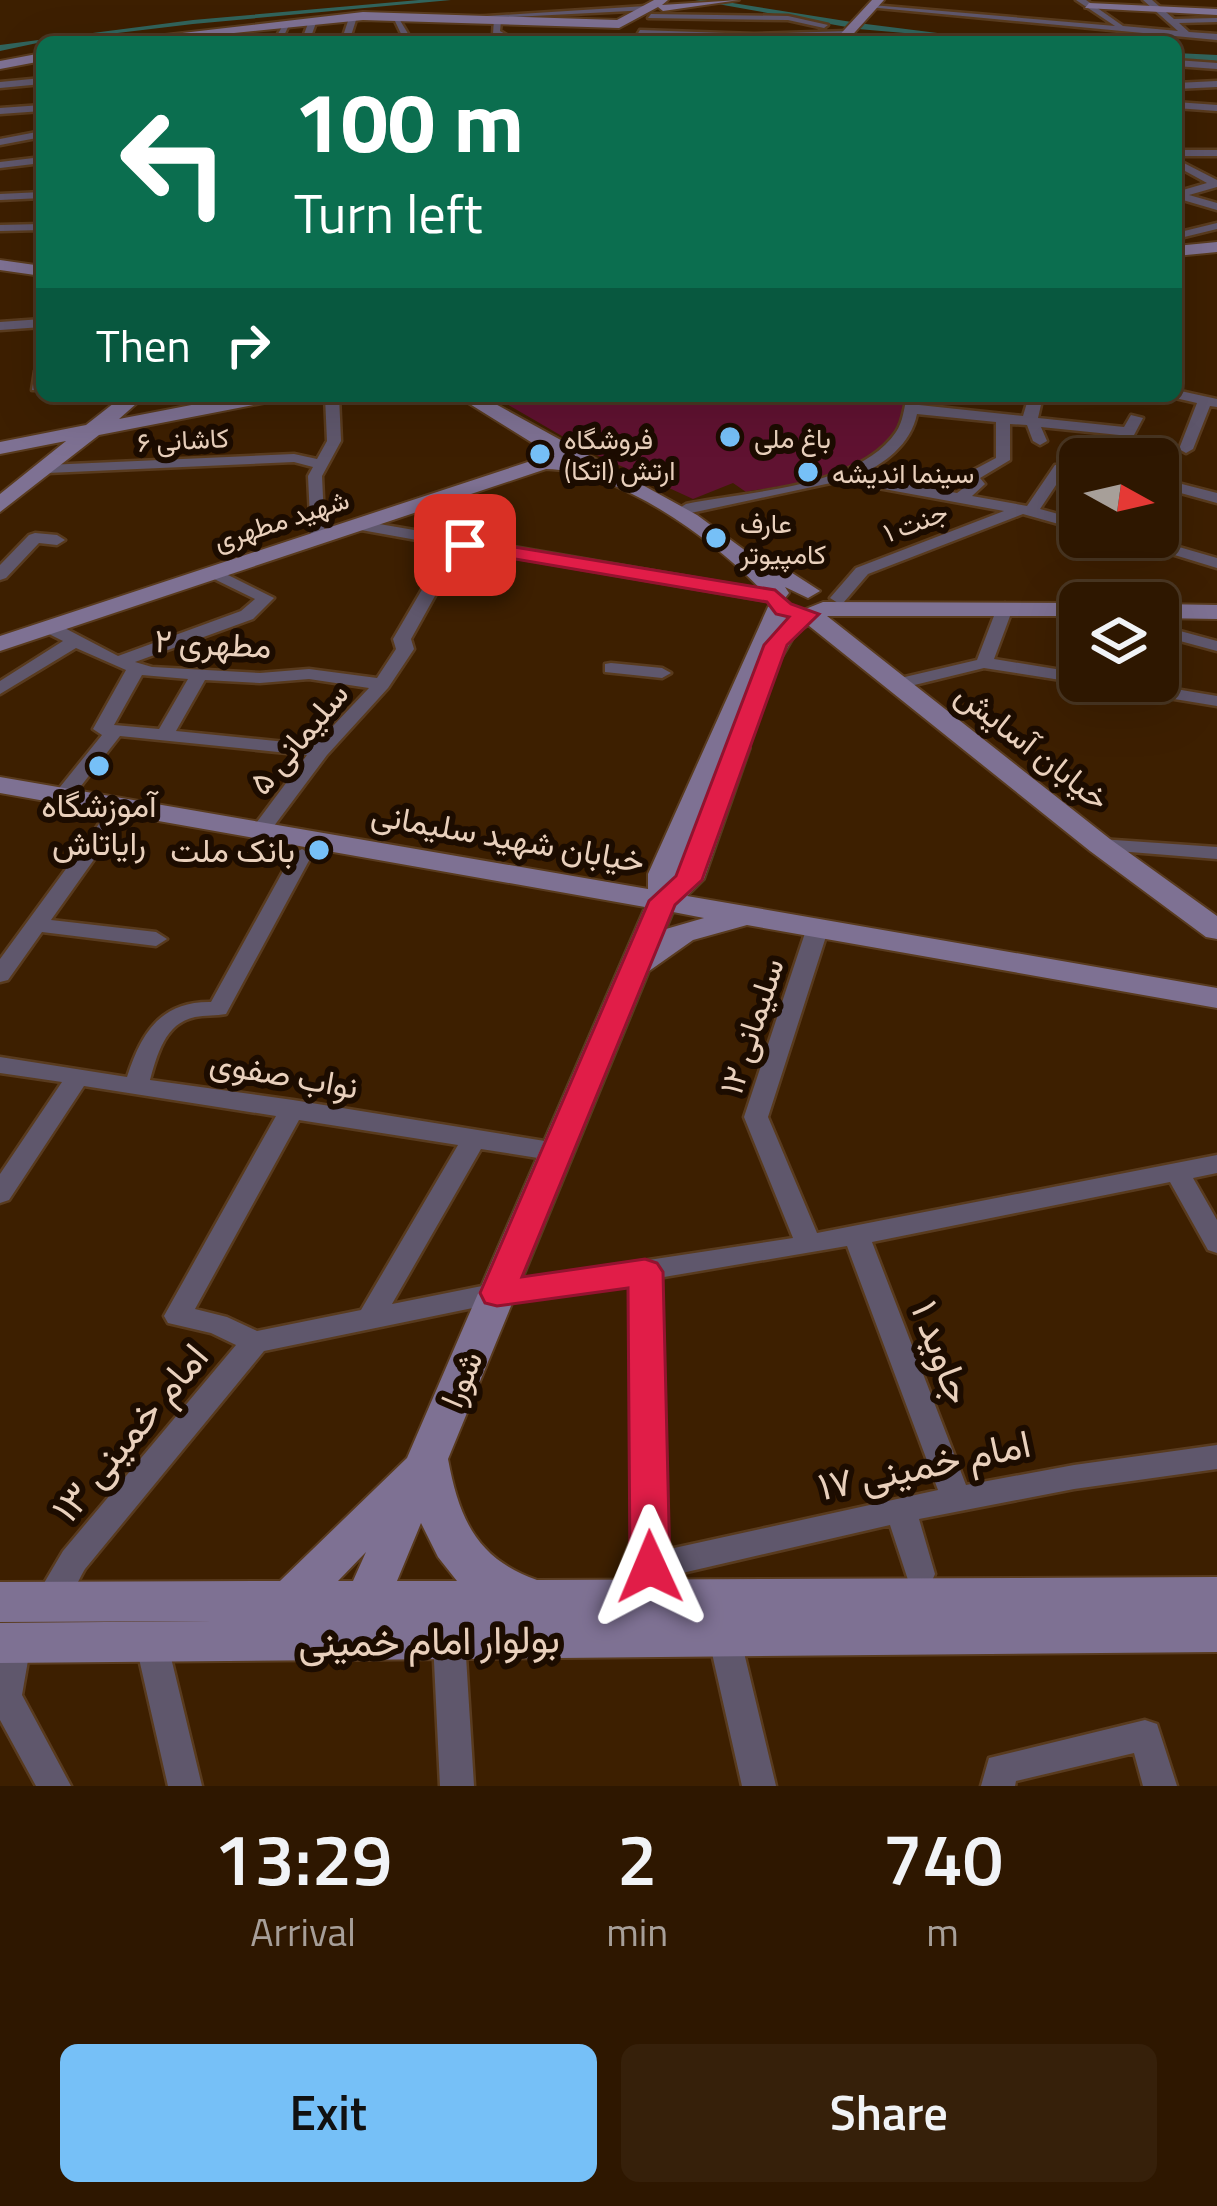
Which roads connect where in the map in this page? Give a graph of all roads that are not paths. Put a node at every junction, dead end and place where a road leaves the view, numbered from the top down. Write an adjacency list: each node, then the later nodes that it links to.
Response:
1 (678, 0): 8 (main road)
2 (730, 0): 8 (main road); 19 (street)
3 (983, 0): 4 (street)
4 (1001, 0)
5 (1208, 0): 9 (street)
6 (1084, 3): 7 (main road); 22 (street)
7 (1152, 4): 9 (main road); 18 (street)
8 (646, 13): 10 (street); 15 (street); 19 (street); 24 (main road); 33 (street)
9 (1217, 13): 18 (street)
10 (476, 17): 12 (main road); 15 (main road)
11 (1002, 17): 19 (street); 21 (street); 22 (street)
12 (429, 18): 13 (main road); 16 (main road); 26 (main road)
13 (398, 19): 14 (main road); 31 (street)
14 (352, 20): 17 (main road); 30 (street)
15 (545, 20): 24 (main road)
16 (497, 21): 24 (main road); 32 (street)
17 (311, 22): 20 (main road); 29 (street)
18 (1171, 22): 23 (street)
19 (858, 23): 21 (street); 34 (street)
20 (285, 25): 27 (main road); 28 (street)
21 (987, 27): 22 (street)
22 (1125, 28): 23 (street)
23 (1187, 34): 25 (street)
24 (617, 35)
25 (1217, 35)
26 (161, 36)
27 (241, 36)
28 (280, 36)
29 (307, 36)
30 (347, 36)
31 (406, 36)
32 (503, 36)
33 (745, 36)
34 (768, 36)
35 (36, 56): 36 (main road)
36 (0, 63)
37 (1182, 63): 38 (street)
38 (1217, 66)
39 (1182, 75): 40 (street)
40 (1217, 80): 43 (street)
41 (36, 83): 42 (street)
42 (0, 85)
43 (1182, 85)
44 (1217, 96): 45 (street)
45 (1182, 100)
46 (1182, 102): 48 (street)
47 (36, 108): 49 (street)
48 (1217, 108)
49 (0, 111)
50 (1182, 117): 51 (street)
51 (1217, 118)
52 (33, 134): 53 (street)
53 (0, 138)
54 (1217, 152): 55 (street)
55 (1182, 153)
56 (36, 161): 57 (street)
57 (0, 165)
58 (1182, 166): 59 (street)
59 (1216, 184): 60 (street)
60 (1182, 194)
61 (36, 195): 62 (street)
62 (0, 196)
63 (1182, 196): 64 (street)
64 (1217, 207)
65 (1217, 226): 68 (street)
66 (36, 227): 67 (street)
67 (0, 228)
68 (1182, 234)
69 (1217, 247): 70 (main road)
70 (1182, 250)
71 (0, 265): 72 (main road)
72 (36, 271)
73 (36, 323): 74 (street)
74 (0, 326)
75 (128, 402): 86 (main road)
76 (141, 402): 86 (main road)
77 (238, 402): 86 (main road)
78 (332, 402): 93 (street)
79 (477, 402): 87 (main road, خیابان آسایش)
80 (914, 402): 84 (street); 96 (street)
81 (1035, 402): 85 (street)
82 (1211, 402): 90 (street)
83 (1136, 418): 85 (street)
84 (1003, 419): 85 (street); 98 (street)
85 (1032, 422): 88 (street)
86 (98, 429): 89 (main road); 94 (main road)
87 (533, 434): 91 (main road, خیابان آسایش); 92 (main road)
88 (1040, 441)
89 (0, 448)
90 (1179, 451)
91 (577, 460): 92 (main road, شهید مطهری); 101 (main road, خیابان آسایش); 114 (main road, خیابان آسایش)
92 (544, 463): 104 (main road, شهید مطهری)
93 (321, 464): 94 (street, کاشانی ۶); 105 (street)
94 (47, 469): 100 (main road)
95 (1059, 469): 102 (street)
96 (843, 478): 98 (street); 101 (street)
97 (1179, 489): 99 (street)
98 (962, 498): 102 (street)
99 (1217, 498)
100 (0, 505)
101 (686, 509): 115 (main road, خیابان آسایش)
102 (1026, 510): 103 (street); 115 (street, جنت ۱)
103 (1059, 519)
104 (356, 525): 105 (main road, شهید مطهری); 107 (street)
105 (319, 538): 111 (main road, شهید مطهری)
106 (57, 540): 112 (street)
107 (449, 542): 110 (street); 114 (street)
108 (1179, 552): 109 (street)
109 (1217, 563)
110 (428, 565)
111 (214, 573): 120 (main road, شهید مطهری); 126 (street)
112 (0, 574)
113 (433, 585): 131 (street, سلیمانی ۵)
114 (777, 599): 115 (main road); 148 (main road, شورا)
115 (819, 602): 116 (main road); 132 (main road, خیابان آسایش); 147 (main road, شورا)
116 (1005, 608): 117 (main road); 125 (street)
117 (1059, 609)
118 (1179, 611): 119 (main road)
119 (1217, 612)
120 (51, 628): 122 (street, مطهری ۲); 123 (main road, شهید مطهری)
121 (1179, 636): 124 (street)
122 (76, 640): 126 (street, مطهری ۲); 133 (street)
123 (0, 644)
124 (1217, 646)
125 (984, 662): 130 (street); 132 (street)
126 (127, 665): 129 (street, مطهری ۲); 136 (street)
127 (611, 668): 128 (street)
128 (662, 673)
129 (199, 675): 131 (street, مطهری ۲); 137 (street)
130 (1059, 675)
131 (382, 684): 138 (street, سلیمانی ۵)
132 (898, 684): 144 (main road, خیابان آسایش)
133 (0, 688)
134 (1179, 695): 135 (street)
135 (1217, 701)
136 (115, 730): 137 (street); 140 (street)
137 (165, 734): 138 (street)
138 (320, 751): 142 (street, سلیمانی ۵)
139 (0, 785): 140 (main road, خیابان شهید سلیمانی)
140 (63, 796): 141 (main road, خیابان شهید سلیمانی)
141 (122, 806): 142 (main road, خیابان شهید سلیمانی); 150 (street)
142 (261, 830): 148 (main road, خیابان شهید سلیمانی)
143 (1217, 834): 145 (street)
144 (1100, 844): 145 (street); 152 (main road, خیابان آسایش)
145 (1217, 853)
146 (302, 855): 159 (street)
147 (696, 858): 148 (main road, شورا); 149 (main road)
148 (662, 901): 149 (main road, خیابان شهید سلیمانی); 154 (main road, شورا)
149 (751, 916): 151 (main road, خیابان شهید سلیمانی); 154 (main road)
150 (38, 925): 153 (street); 155 (street)
151 (818, 927): 156 (main road, خیابان شهید سلیمانی); 168 (street, سلیمانی ۱۲)
152 (1217, 930)
153 (156, 939)
154 (634, 968): 162 (main road, شورا)
155 (0, 975)
156 (1217, 998)
157 (0, 1065): 158 (street, نواب صفوی)
158 (79, 1075): 159 (street, نواب صفوی); 165 (street)
159 (136, 1084): 160 (street, نواب صفوی)
160 (293, 1108): 161 (street, نواب صفوی); 172 (street)
161 (473, 1141): 162 (street, نواب صفوی); 171 (street)
162 (556, 1153): 170 (main road, شورا)
163 (1217, 1164): 164 (street, امام خمینی ۱۳)
164 (1178, 1174): 166 (street, امام خمینی ۱۳); 167 (street)
165 (0, 1194)
166 (856, 1235): 168 (street, امام خمینی ۱۳); 175 (street, جاوید ۱)
167 (1217, 1243)
168 (808, 1244): 169 (street, امام خمینی ۱۳)
169 (645, 1272): 170 (street, امام خمینی ۱۳); 178 (street)
170 (497, 1293): 171 (street, امام خمینی ۱۳); 174 (main road, شورا)
171 (370, 1319): 172 (street, امام خمینی ۱۳)
172 (255, 1342): 181 (street, امام خمینی ۱۳)
173 (1217, 1457): 175 (street, امام خمینی ۱۷)
174 (427, 1460): 180 (main road, شورا); 182 (main road); 183 (main road, شورا)
175 (956, 1498): 176 (street, امام خمینی ۱۷)
176 (902, 1510): 177 (street); 178 (street, امام خمینی ۱۷)
177 (920, 1574)
178 (650, 1583): 179 (main road, بولوار امام خمینی); 182 (main road, بولوار امام خمینی)
179 (1217, 1597)
180 (292, 1599): 181 (main road, بولوار امام خمینی); 183 (main road, بولوار امام خمینی)
181 (50, 1600): 184 (main road, بولوار امام خمینی)
182 (549, 1601): 183 (main road, بولوار امام خمینی)
183 (366, 1620): 186 (main road, بولوار امام خمینی); 188 (main road, بولوار امام خمینی)
184 (5, 1629): 188 (main road, بولوار امام خمینی); 189 (street)
185 (1217, 1632): 187 (main road, بولوار امام خمینی)
186 (449, 1640): 187 (main road, بولوار امام خمینی); 191 (street)
187 (725, 1640): 192 (street)
188 (152, 1641): 190 (street)
189 (54, 1786)
190 (185, 1786)
191 (457, 1786)
192 (759, 1786)
193 (998, 1786): 194 (street)
194 (1160, 1786)

